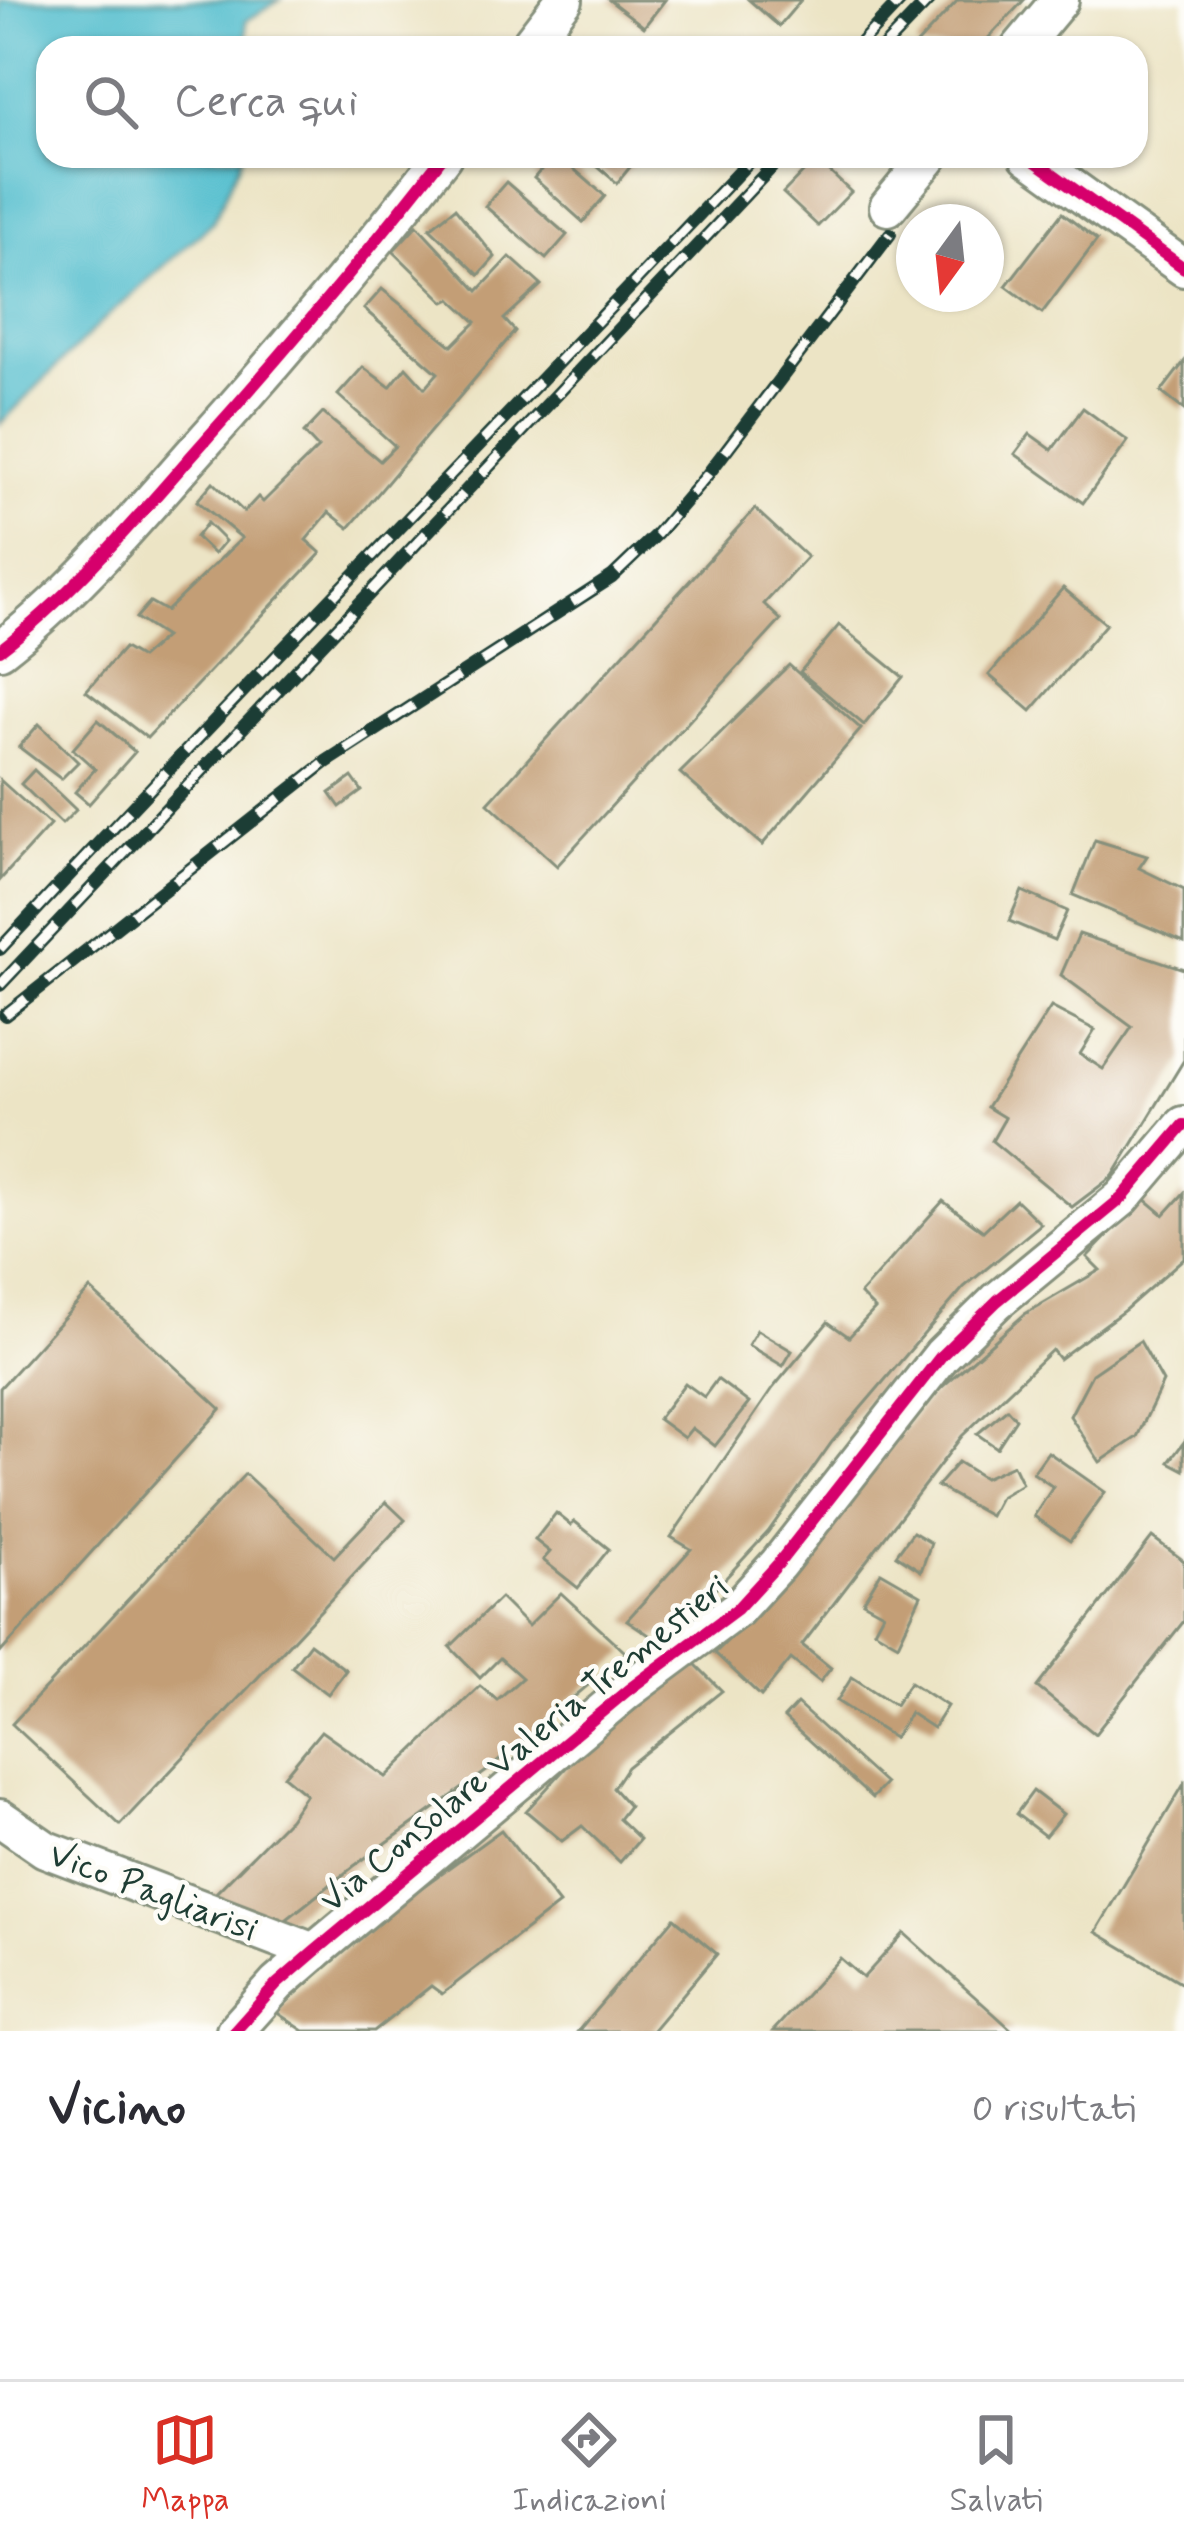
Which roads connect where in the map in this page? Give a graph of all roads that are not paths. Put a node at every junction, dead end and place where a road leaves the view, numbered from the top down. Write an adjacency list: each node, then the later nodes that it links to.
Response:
1 (564, 0): 3 (street)
2 (1060, 0): 4 (street)
3 (536, 36)
4 (1030, 36)
5 (433, 168): 10 (street)
6 (920, 168): 8 (street)
7 (1045, 168): 9 (street)
8 (888, 207)
9 (1184, 268)
10 (0, 650)
11 (1184, 1125): 13 (street, Via Consolare Valeria Tremestieri)
12 (0, 1818): 13 (street, Vico Pagliarisi)
13 (314, 1952): 14 (street, Via Consolare Valeria Tremestieri)
14 (235, 2031)

